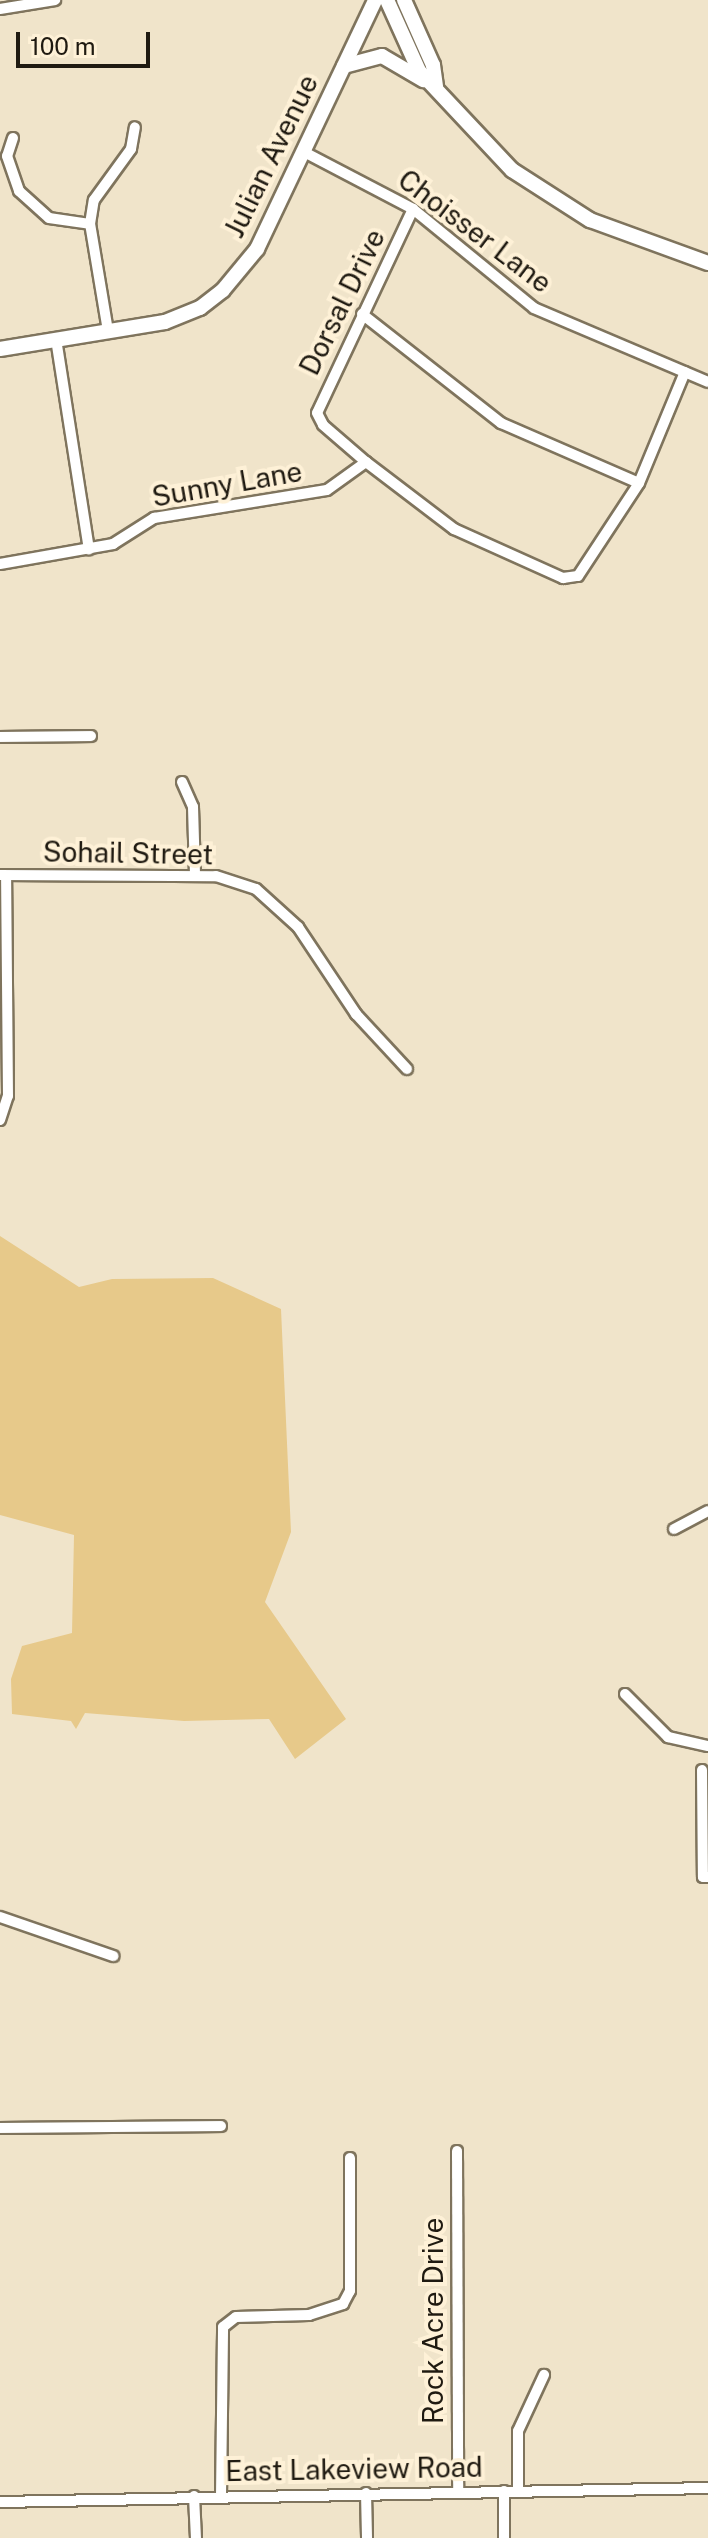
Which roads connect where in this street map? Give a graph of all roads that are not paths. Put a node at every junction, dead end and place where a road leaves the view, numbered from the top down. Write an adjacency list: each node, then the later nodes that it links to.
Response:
1 (375, 0): 6 (main road, Julian Avenue)
2 (387, 0): 7 (main road)
3 (404, 0): 7 (main road)
4 (48, 1): 5 (street)
5 (0, 9)
6 (344, 66): 7 (main road); 10 (main road, Julian Avenue)
7 (436, 87): 13 (main road)
8 (135, 127): 12 (street)
9 (13, 138): 12 (street)
10 (304, 152): 11 (street, Choisser Lane); 15 (main road, Julian Avenue)
11 (413, 209): 14 (street, Dorsal Drive); 18 (street, Choisser Lane)
12 (90, 224): 15 (street)
13 (708, 263)
14 (362, 314): 20 (street, Dorsal Drive); 21 (street)
15 (108, 331): 16 (main road, Julian Avenue)
16 (56, 339): 17 (main road, Julian Avenue); 22 (street)
17 (0, 349)
18 (685, 372): 19 (street, Choisser Lane); 21 (street)
19 (708, 382)
20 (366, 462): 21 (street); 22 (street, Sunny Lane)
21 (639, 483)
22 (89, 549): 23 (street, Sunny Lane)
23 (0, 564)
24 (91, 736): 25 (street)
25 (0, 737)
26 (182, 782): 28 (street)
27 (3, 875): 28 (street, Sohail Street); 30 (street)
28 (195, 876): 29 (street, Sohail Street)
29 (407, 1069)
30 (0, 1120)
31 (708, 1511): 32 (street)
32 (674, 1529)
33 (625, 1694): 34 (street)
34 (708, 1746)
35 (702, 1770): 36 (street)
36 (708, 1877)
37 (0, 1917): 38 (street)
38 (113, 1956)
39 (221, 2126): 40 (street)
40 (0, 2128)
41 (457, 2151): 46 (street, Rock Acre Drive)
42 (350, 2158): 50 (street)
43 (544, 2375): 45 (street)
44 (708, 2488): 45 (street, East Lakeview Road)
45 (518, 2490): 47 (street, East Lakeview Road)
46 (458, 2491): 47 (street, East Lakeview Road); 48 (street, East Lakeview Road)
47 (504, 2491): 54 (street)
48 (366, 2493): 50 (street, East Lakeview Road); 53 (street)
49 (194, 2496): 50 (street, East Lakeview Road); 51 (street, East Lakeview Road); 52 (street)
50 (221, 2496)
51 (2, 2503)
52 (196, 2538)
53 (367, 2538)
54 (504, 2538)

